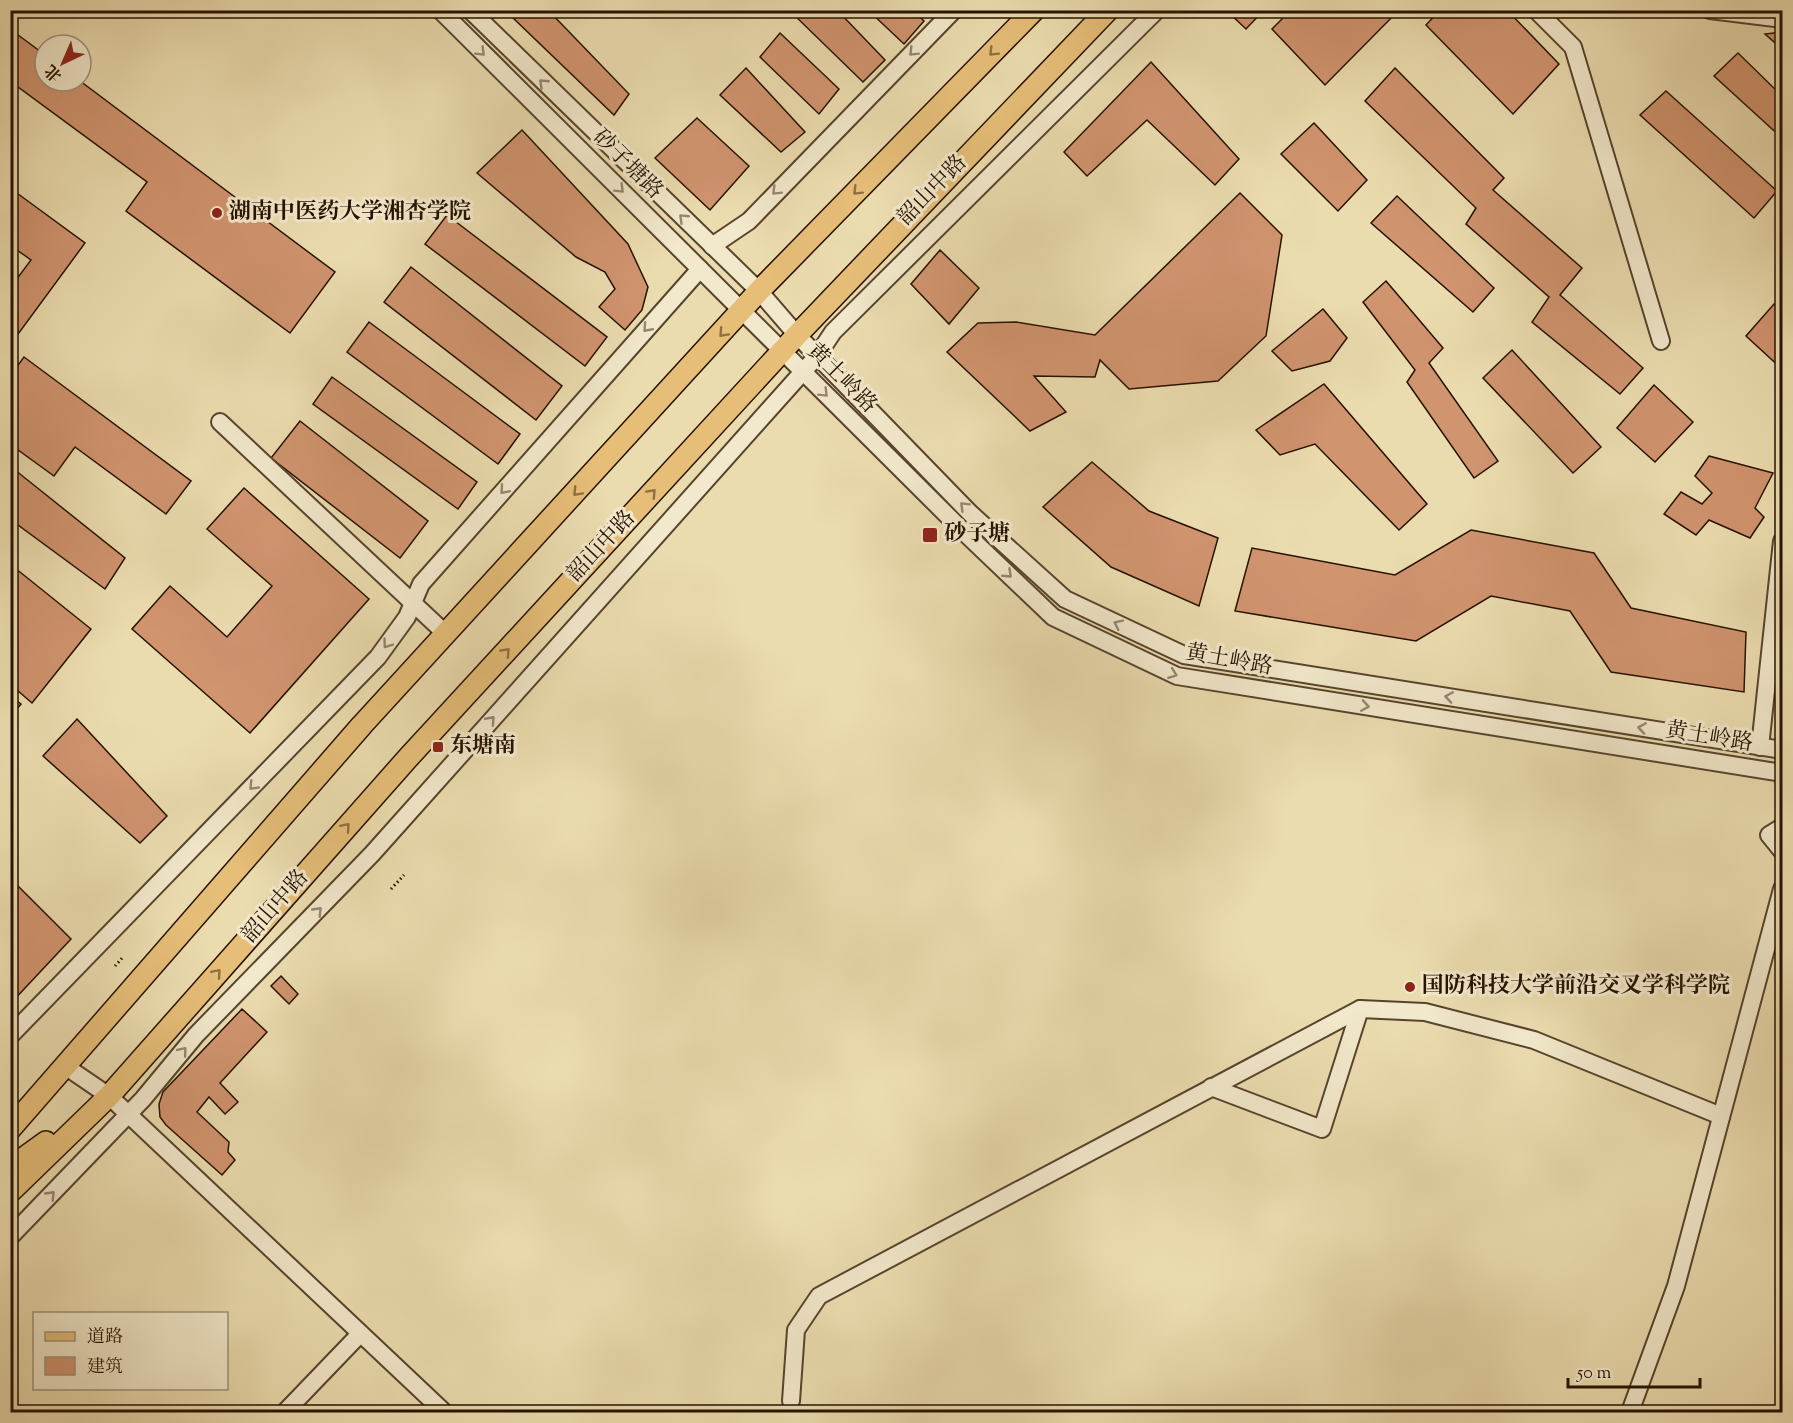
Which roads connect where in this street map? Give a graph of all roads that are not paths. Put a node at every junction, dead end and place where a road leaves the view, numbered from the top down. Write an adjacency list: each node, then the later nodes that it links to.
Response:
1 (440, 10): 11 (street, 砂子塘路, one-way to 11)
2 (470, 10): 10 (street, 砂子塘路, one-way to 2)
3 (954, 10): 10 (street, one-way to 10)
4 (1034, 10): 12 (main road, one-way to 12)
5 (1108, 10): 14 (main road, 韶山中路)
6 (1157, 10): 17 (street)
7 (1536, 10): 15 (street)
8 (1710, 10): 9 (street)
9 (1782, 19)
10 (712, 246): 12 (street, 砂子塘路)
11 (700, 269): 13 (street, 砂子塘路); 21 (street, one-way to 21)
12 (759, 291): 13 (main road); 14 (street, 砂子塘路)
13 (742, 312): 16 (street, 砂子塘路); 23 (main road, one-way to 23)
14 (796, 335): 16 (main road, 韶山中路); 17 (street, 黄土岭路)
15 (1660, 341)
16 (783, 352): 18 (street, 黄土岭路); 34 (main road, 韶山中路, one-way to 16)
17 (817, 356): 18 (street); 24 (street, 黄土岭路, one-way to 17)
18 (802, 371): 26 (street, 黄土岭路, one-way to 26); 35 (street, one-way to 18)
19 (219, 422): 21 (street)
20 (1782, 542): 22 (street)
21 (413, 603): 23 (street); 31 (street, one-way to 31)
22 (1778, 632): 24 (street)
23 (446, 634): 32 (main road)
24 (1760, 747): 25 (street, 黄土岭路)
25 (1782, 750)
26 (1782, 773)
27 (1782, 827): 28 (street)
28 (1782, 850)
29 (1782, 890): 37 (street)
30 (1360, 1009): 33 (street); 33 (street); 37 (street)
31 (10, 1036)
32 (65, 1066): 34 (street); 36 (main road); 38 (main road)
33 (1211, 1088): 43 (street)
34 (109, 1096): 35 (street); 39 (main road, 韶山中路); 40 (main road, 韶山中路)
35 (128, 1114): 41 (street, one-way to 35); 42 (street)
36 (10, 1115)
37 (1721, 1116): 46 (street)
38 (10, 1129)
39 (10, 1168)
40 (10, 1192)
41 (10, 1237)
42 (359, 1335): 44 (street); 45 (street)
43 (790, 1401)
44 (285, 1413)
45 (444, 1413)
46 (1630, 1413)

